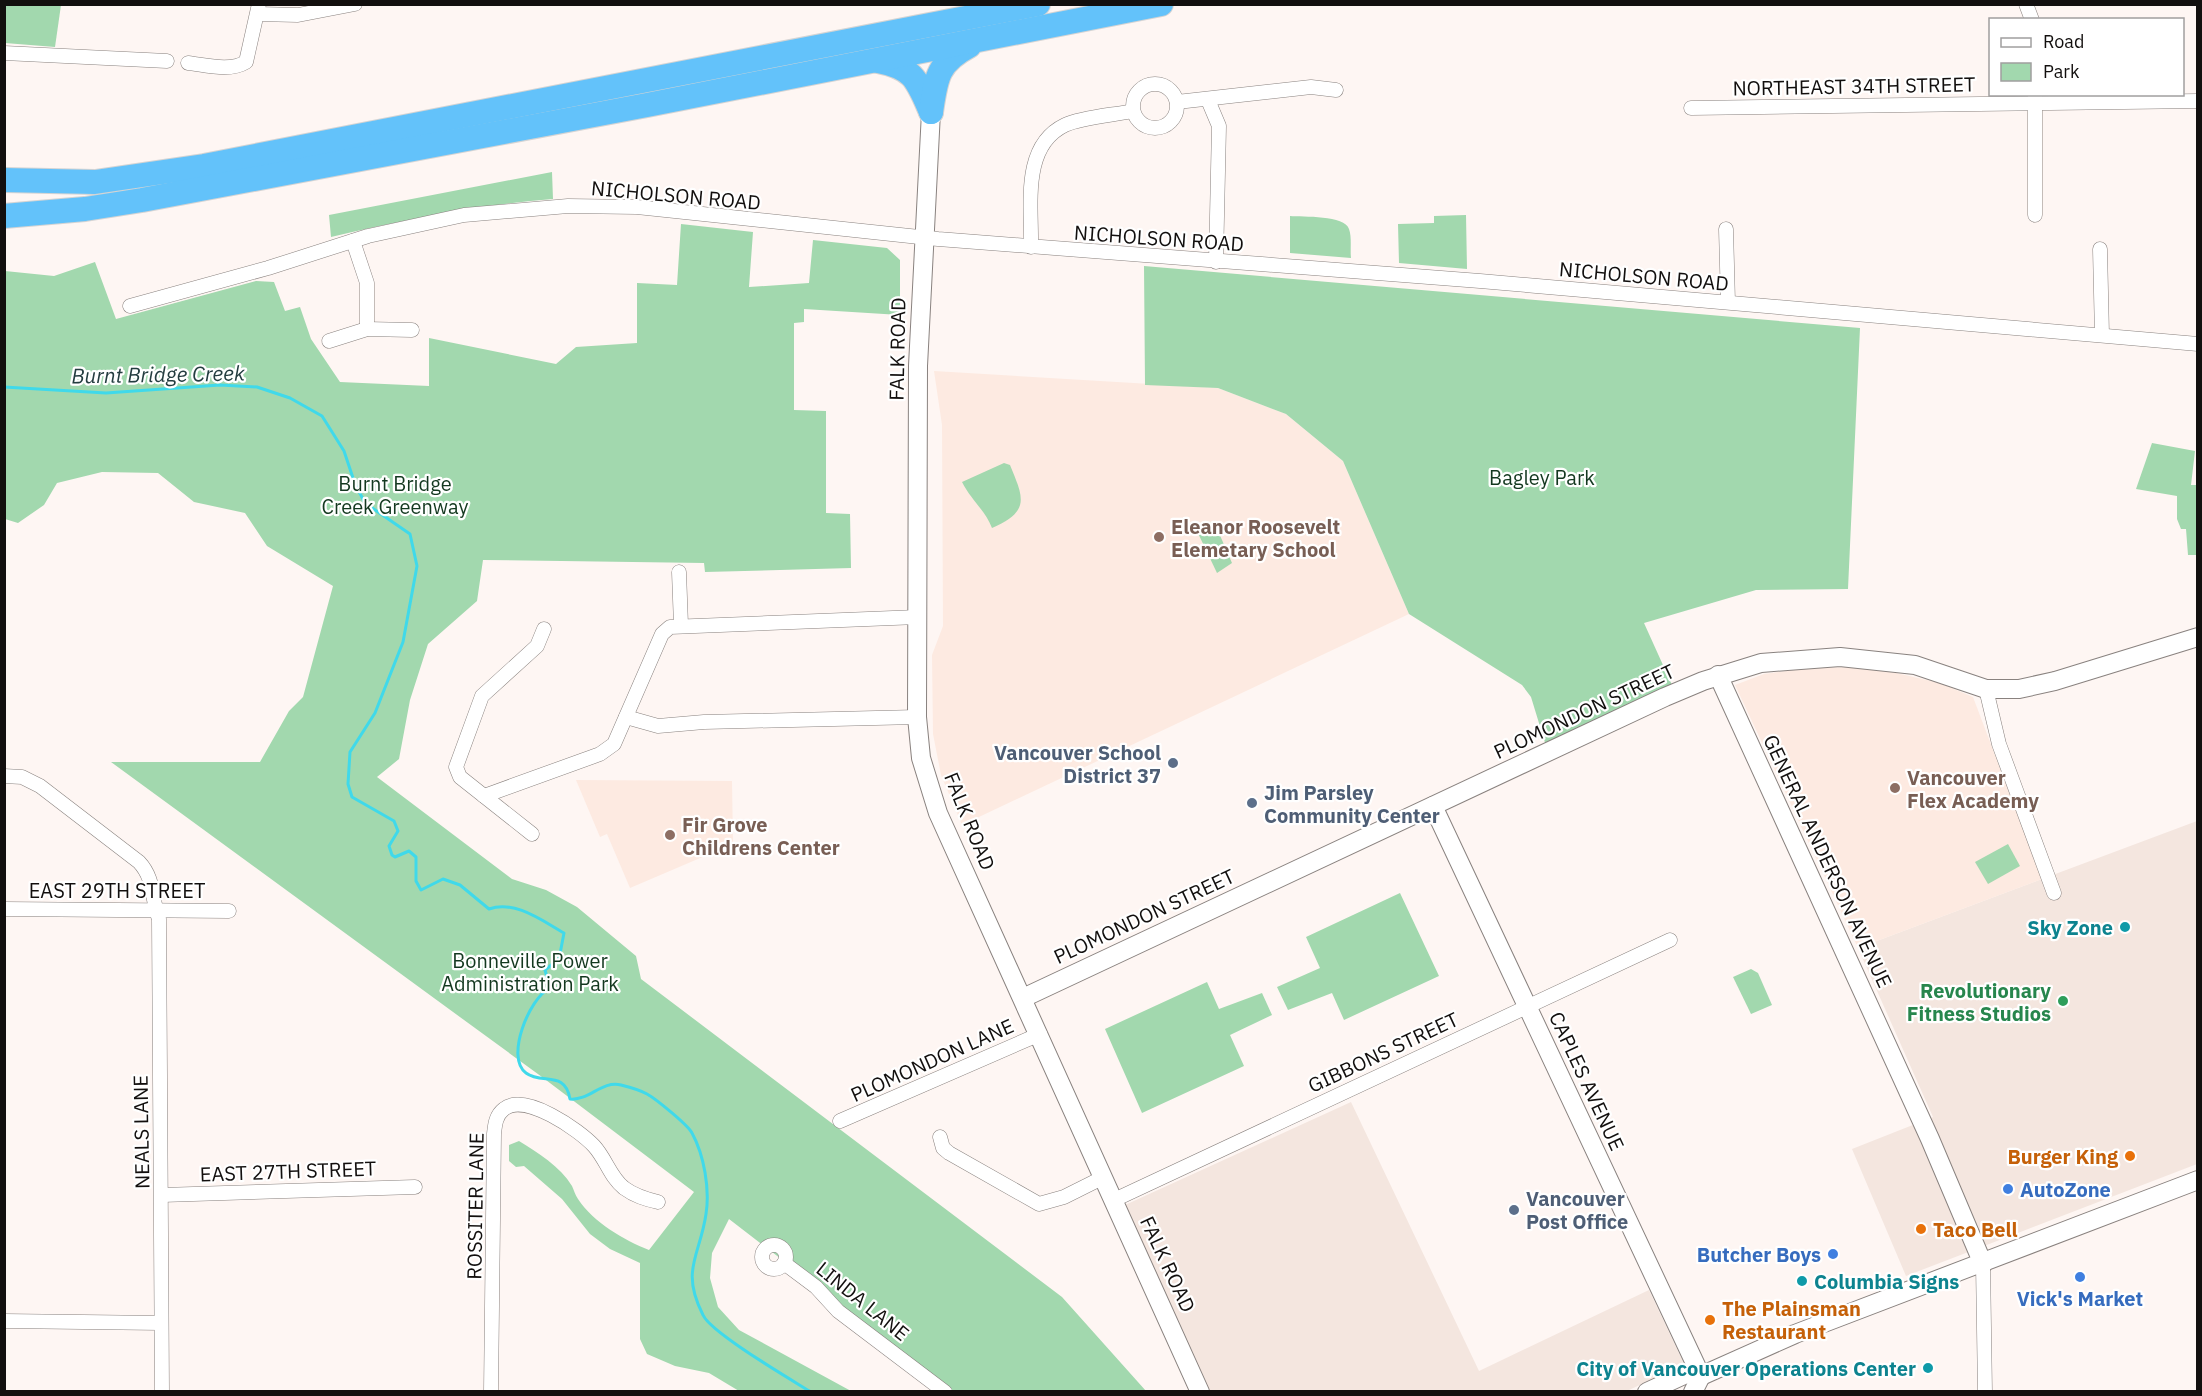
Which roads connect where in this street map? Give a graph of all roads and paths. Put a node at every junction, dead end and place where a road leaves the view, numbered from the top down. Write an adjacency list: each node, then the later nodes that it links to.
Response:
1 (355, 4): 6 (street)
2 (934, 4): 8 (highway)
3 (971, 4): 7 (highway)
4 (1038, 4): 7 (highway)
5 (1161, 4): 9 (highway)
6 (258, 9): 13 (street)
7 (996, 12): 8 (highway)
8 (901, 30): 23 (highway)
9 (983, 39): 12 (highway); 21 (highway)
10 (4, 53): 11 (street)
11 (167, 61)
12 (876, 61): 21 (highway); 25 (highway)
13 (188, 63)
14 (1336, 90): 16 (street)
15 (2035, 99): 17 (street, NORTHEAST 34TH STREET); 19 (street, NORTHEAST 34TH STREET); 27 (street)
16 (1208, 100): 18 (street); 34 (street)
17 (2198, 101)
18 (1177, 102): 20 (street); 20 (street)
19 (1691, 108)
20 (1133, 111): 32 (street)
21 (931, 112): 30 (street, FALK ROAD)
22 (4, 180): 23 (highway)
23 (68, 182): 24 (highway)
24 (4, 186)
25 (212, 187): 26 (highway); 28 (highway)
26 (4, 207)
27 (2035, 215)
28 (4, 216)
29 (1726, 229): 35 (street)
30 (923, 238): 31 (street, NICHOLSON ROAD); 32 (street, NICHOLSON ROAD); 43 (street, FALK ROAD)
31 (353, 241): 36 (street, NICHOLSON ROAD); 37 (street)
32 (1031, 247): 34 (street, NICHOLSON ROAD)
33 (2100, 249): 39 (street)
34 (1216, 262): 35 (street, NICHOLSON ROAD)
35 (1728, 302): 39 (street, NICHOLSON ROAD)
36 (130, 306)
37 (367, 329): 38 (street); 40 (street)
38 (412, 330)
39 (2102, 335): 41 (street, NICHOLSON ROAD)
40 (329, 341)
41 (2198, 344)
42 (679, 573): 44 (street)
43 (918, 617): 44 (street); 50 (street, FALK ROAD)
44 (681, 625): 49 (street)
45 (544, 629): 52 (street)
46 (2198, 637): 48 (street, PLOMONDON STREET)
47 (1718, 675): 48 (street, PLOMONDON STREET); 53 (street, PLOMONDON STREET); 72 (street, GENERAL ANDERSON AVENUE)
48 (1986, 689): 55 (street)
49 (626, 717): 50 (street); 52 (street)
50 (917, 717): 60 (street, FALK ROAD)
51 (4, 776): 57 (street, NEALS LANE)
52 (484, 796): 54 (street)
53 (1433, 806): 60 (street, PLOMONDON STREET); 61 (street, CAPLES AVENUE)
54 (532, 834)
55 (2054, 893)
56 (4, 909): 57 (street, EAST 29TH STREET)
57 (155, 909): 58 (street, EAST 29TH STREET); 68 (street, NEALS LANE)
58 (229, 911)
59 (1670, 940): 61 (street, GIBBONS STREET)
60 (1023, 998): 62 (street, FALK ROAD)
61 (1527, 1005): 69 (street, GIBBONS STREET); 75 (street, CAPLES AVENUE)
62 (1040, 1034): 63 (street, PLOMONDON LANE); 65 (street, FALK ROAD)
63 (840, 1121)
64 (940, 1137): 65 (street)
65 (1102, 1178): 69 (street, FALK ROAD)
66 (2198, 1180): 72 (street)
67 (415, 1187): 68 (street, EAST 27TH STREET)
68 (162, 1195): 74 (street, NEALS LANE)
69 (1114, 1200): 79 (street, FALK ROAD)
70 (658, 1202): 77 (street, ROSSITER LANE)
71 (784, 1263): 78 (street, LINDA LANE)
72 (1983, 1264): 75 (street); 81 (street)
73 (4, 1320): 74 (street)
74 (161, 1323): 76 (street, NEALS LANE)
75 (1697, 1384): 80 (street)
76 (162, 1392)
77 (491, 1392)
78 (945, 1392)
79 (1200, 1392)
80 (1647, 1392)
81 (1985, 1392)

